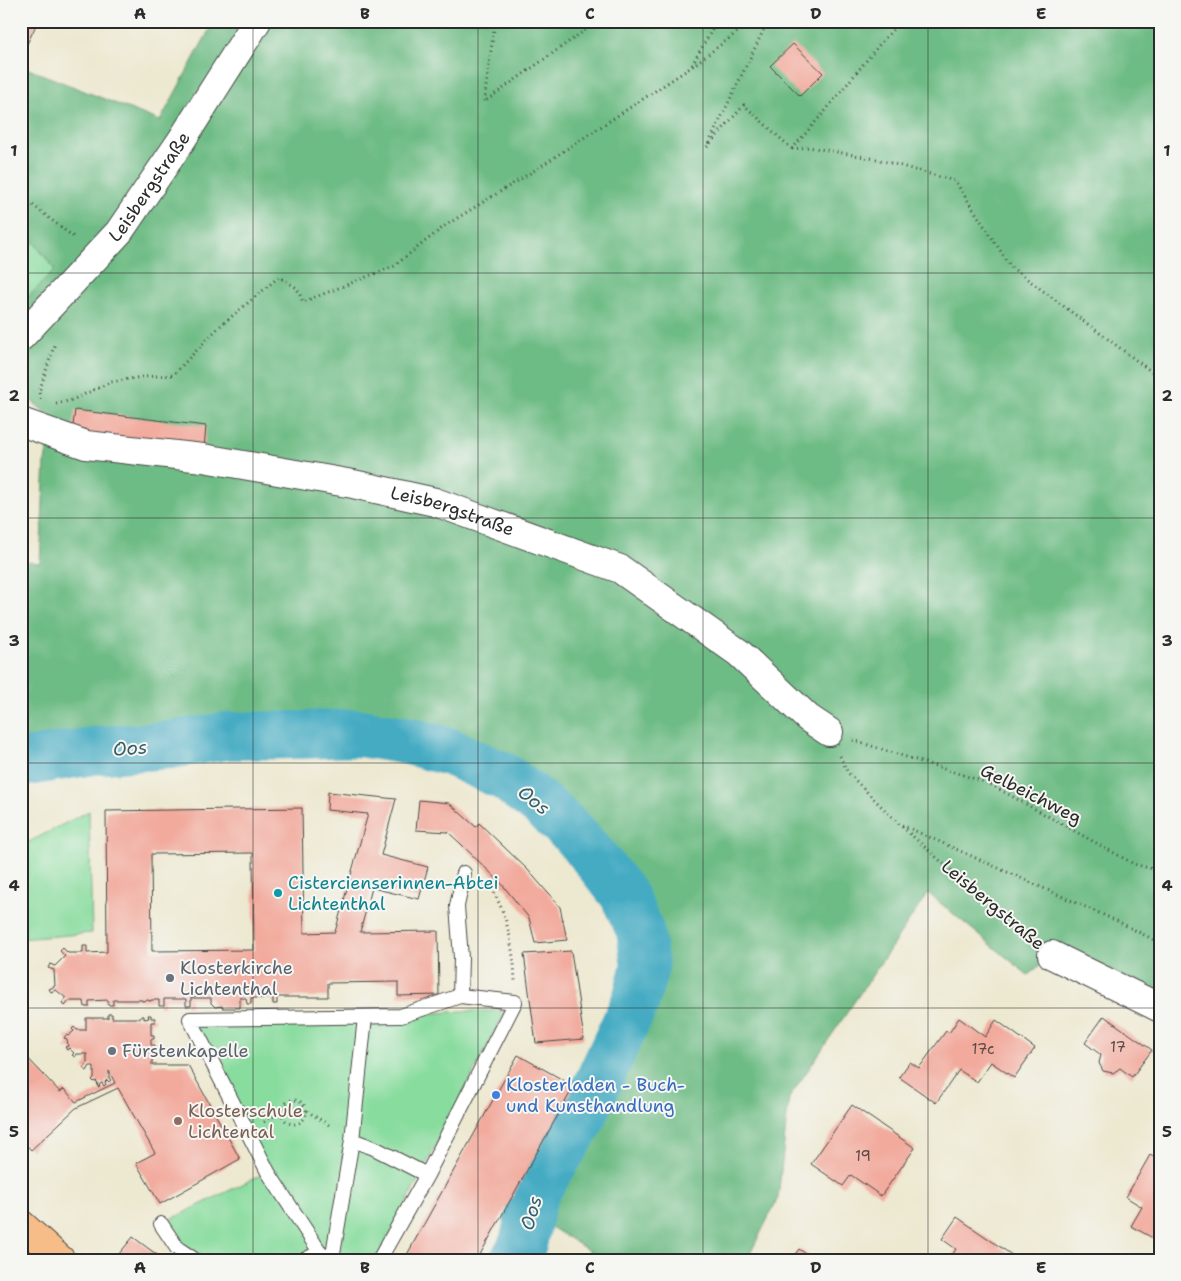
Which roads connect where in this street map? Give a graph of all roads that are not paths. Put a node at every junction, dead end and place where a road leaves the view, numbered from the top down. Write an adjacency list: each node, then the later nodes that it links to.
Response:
1 (257, 21): 2 (street, Leisbergstraße)
2 (21, 336)
3 (30, 413): 4 (street, Leisbergstraße)
4 (829, 732)
5 (464, 873): 7 (lane)
6 (1052, 955): 8 (street, Leisbergstraße)
7 (460, 996): 9 (lane); 11 (lane)
8 (1160, 1008)
9 (365, 1017): 10 (lane); 14 (lane)
10 (352, 1140): 11 (lane); 14 (lane)
11 (427, 1175): 18 (lane)
12 (21, 1224): 15 (main road)
13 (161, 1224): 16 (lane)
14 (326, 1257): 17 (lane)
15 (61, 1260)
16 (195, 1260)
17 (304, 1260)
18 (379, 1260)

